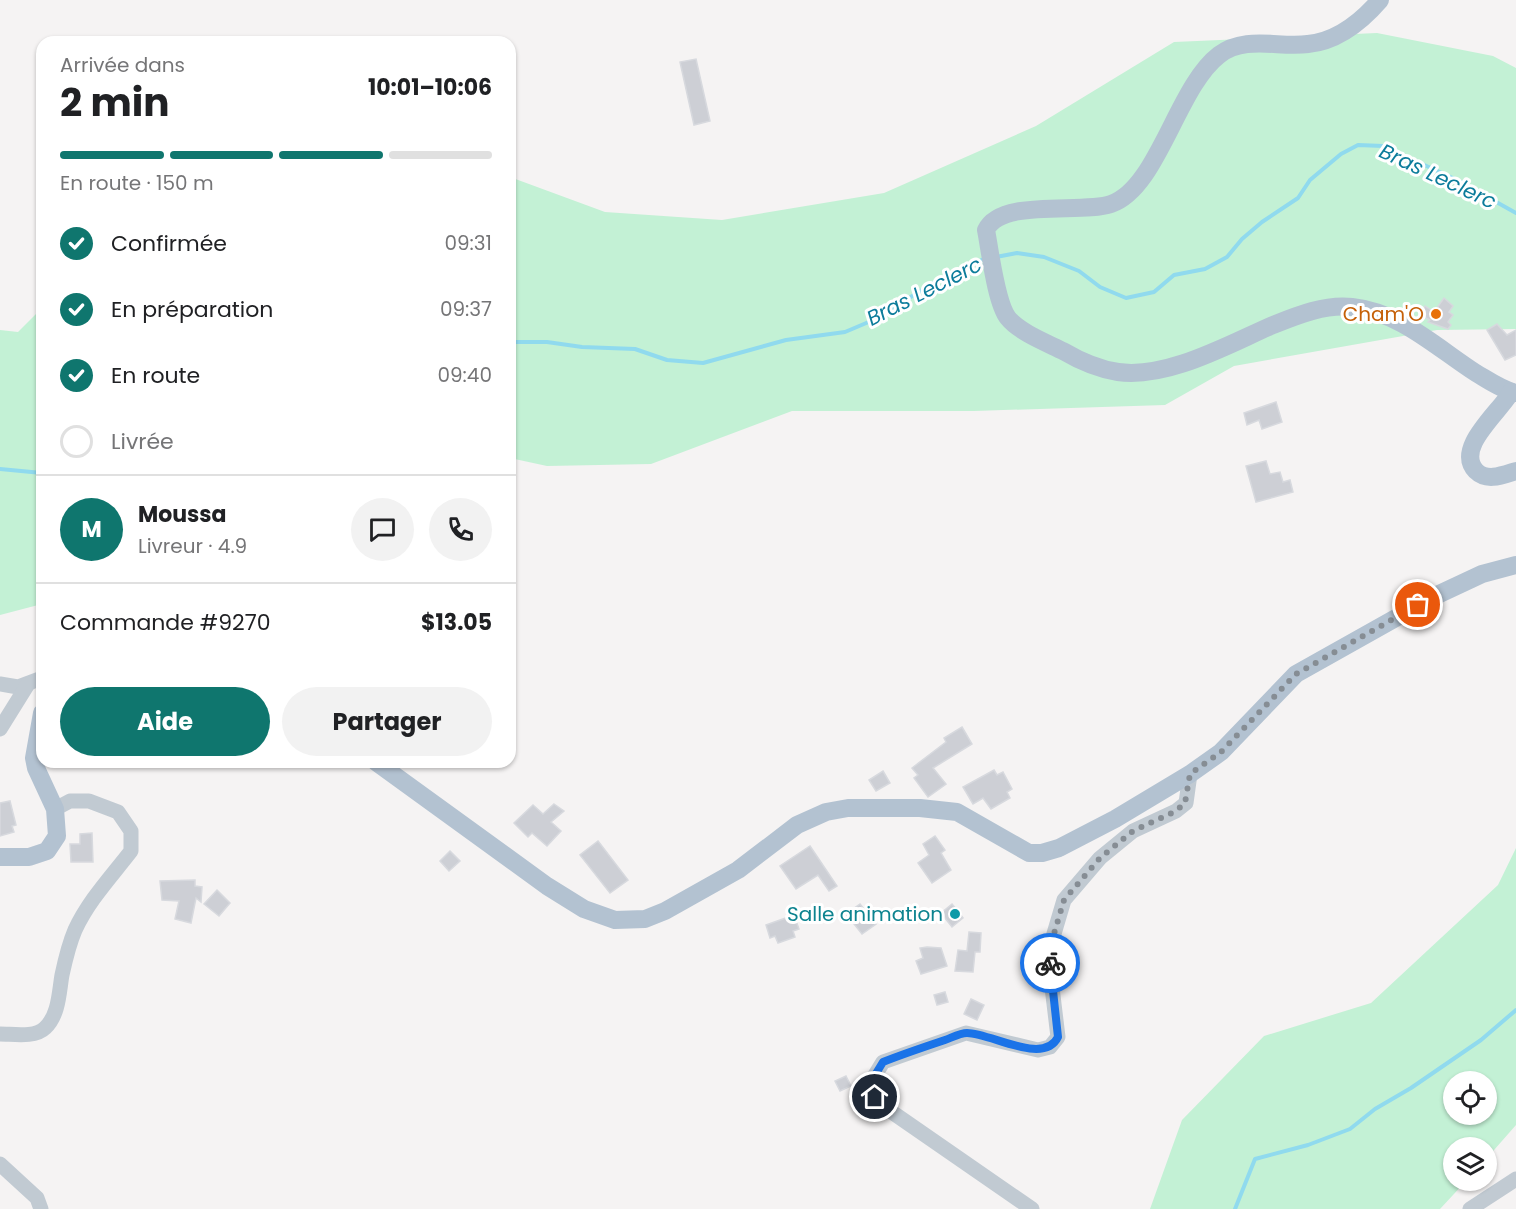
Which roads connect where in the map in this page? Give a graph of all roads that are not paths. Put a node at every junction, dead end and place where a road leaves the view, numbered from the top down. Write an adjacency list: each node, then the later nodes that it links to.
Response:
1 (1380, 0): 2 (main road)
2 (1514, 393): 3 (main road)
3 (1516, 471)
4 (1516, 565): 12 (main road)
5 (35, 681): 6 (street); 7 (street)
6 (0, 684)
7 (0, 729)
8 (36, 747): 9 (main road)
9 (36, 768)
10 (36, 768): 13 (main road)
11 (384, 768): 12 (main road)
12 (1190, 774): 19 (street)
13 (55, 809): 14 (main road); 15 (street)
14 (0, 857)
15 (0, 1034)
16 (0, 1164): 18 (street)
17 (1516, 1179): 20 (street)
18 (41, 1209)
19 (1032, 1209)
20 (1470, 1209)

